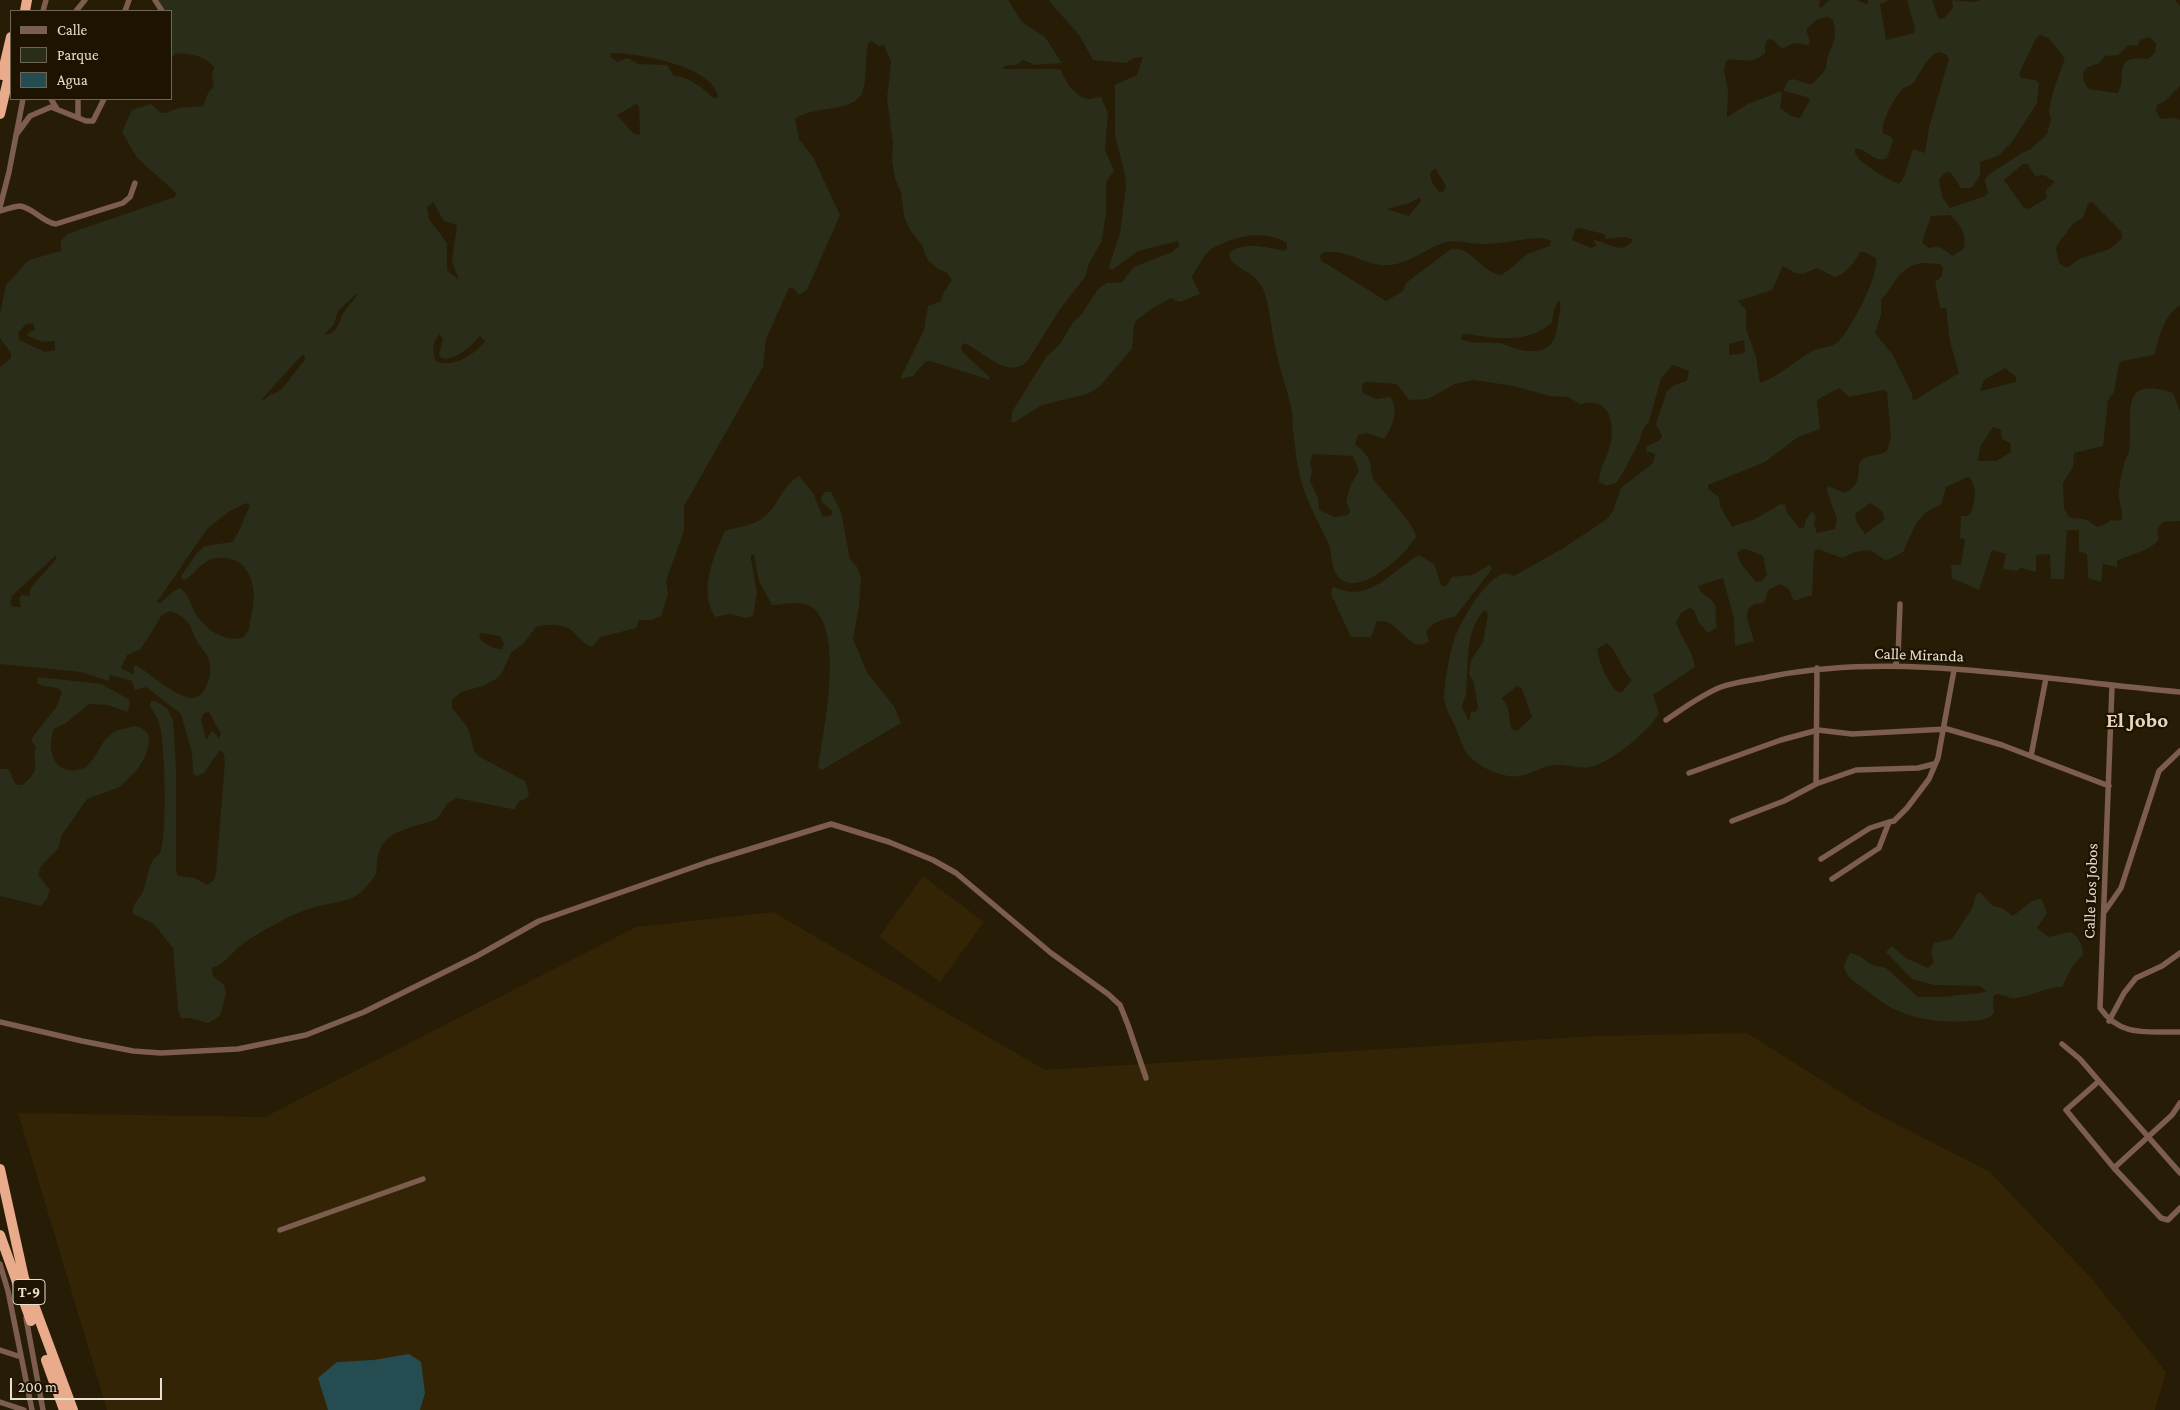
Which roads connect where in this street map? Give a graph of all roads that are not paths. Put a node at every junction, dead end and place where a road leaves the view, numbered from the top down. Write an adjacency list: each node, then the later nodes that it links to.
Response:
1 (47, 0): 3 (street)
2 (85, 0): 4 (street)
3 (43, 10)
4 (77, 10)
5 (10, 41): 7 (highway)
6 (10, 71): 13 (highway)
7 (0, 84)
8 (23, 100): 15 (street)
9 (52, 100): 12 (street)
10 (78, 100): 14 (street)
11 (104, 100): 14 (street)
12 (56, 109): 14 (street); 15 (street)
13 (0, 114)
14 (78, 117)
15 (16, 135): 17 (street)
16 (135, 183): 17 (street)
17 (0, 209)
18 (1900, 604): 19 (street)
19 (1895, 666): 20 (street, Calle Miranda); 21 (street, Calle Miranda)
20 (1817, 668): 25 (street, Calle Miranda); 27 (street)
21 (1954, 670): 22 (street, Calle Miranda); 26 (street)
22 (2046, 678): 23 (street, Calle Miranda); 29 (street)
23 (2112, 686): 24 (street, Calle Miranda); 33 (street, Calle Los Jobos)
24 (2180, 692)
25 (1666, 720)
26 (1943, 729): 27 (street); 29 (street); 30 (street)
27 (1818, 730): 31 (street); 32 (street)
28 (2180, 751): 38 (street)
29 (2031, 756): 33 (street)
30 (1934, 764): 32 (street); 35 (street)
31 (1688, 772)
32 (1816, 784): 34 (street)
33 (2108, 786): 38 (street, Calle Los Jobos)
34 (1732, 821)
35 (1889, 822): 36 (street); 37 (street)
36 (1821, 859)
37 (1832, 878)
38 (2104, 911): 40 (street, Calle Los Jobos)
39 (2180, 953): 40 (street)
40 (2109, 1021): 42 (street)
41 (0, 1022): 44 (street)
42 (2180, 1032)
43 (2062, 1044): 45 (street)
44 (1146, 1078)
45 (2099, 1081): 47 (street); 48 (street)
46 (2179, 1108): 47 (street)
47 (2149, 1136): 48 (street); 50 (street)
48 (2114, 1168): 52 (street)
49 (0, 1170): 66 (highway, T-9)
50 (2180, 1173)
51 (423, 1179): 53 (street)
52 (2180, 1208)
53 (280, 1230)
54 (0, 1235): 58 (highway, T-9)
55 (0, 1264): 57 (street)
56 (0, 1288): 57 (street)
57 (8, 1291): 60 (street)
58 (22, 1294): 64 (street); 65 (highway, T-9)
59 (0, 1350): 60 (street)
60 (21, 1357): 63 (street)
61 (0, 1402): 62 (street)
62 (24, 1410)
63 (32, 1410)
64 (43, 1410)
65 (64, 1410)
66 (73, 1410)

